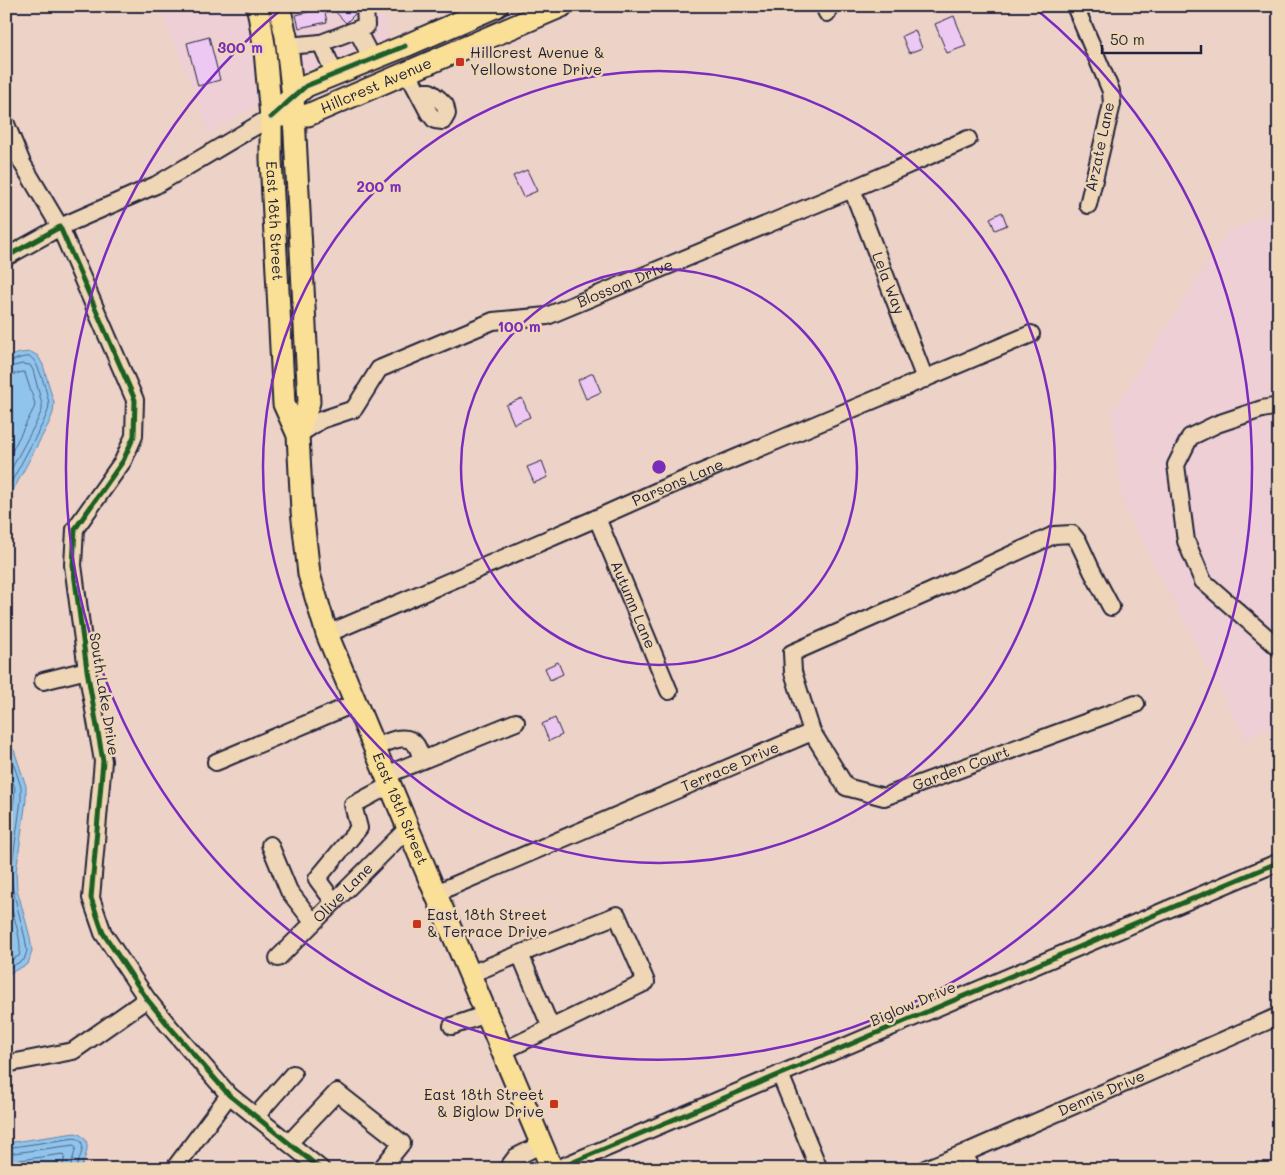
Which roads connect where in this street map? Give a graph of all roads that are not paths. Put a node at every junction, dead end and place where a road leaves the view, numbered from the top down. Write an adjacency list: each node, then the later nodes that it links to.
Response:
1 (257, 6): 17 (main road, East 18th Street)
2 (279, 6): 11 (main road, East 18th Street)
3 (365, 6): 9 (street)
4 (497, 6): 12 (main road, Hillcrest Avenue)
5 (502, 6): 8 (street)
6 (562, 6): 8 (main road, Hillcrest Avenue)
7 (1075, 6): 21 (street, Arzate Lane)
8 (511, 28): 13 (main road, Hillcrest Avenue)
9 (357, 30): 10 (street); 12 (street)
10 (321, 43): 11 (street); 14 (street)
11 (288, 46): 16 (main road, East 18th Street)
12 (372, 60): 14 (main road, Hillcrest Avenue)
13 (408, 73): 15 (street); 16 (main road, Hillcrest Avenue)
14 (335, 75): 16 (main road, Hillcrest Avenue)
15 (418, 92)
16 (294, 106): 17 (main road, Hillcrest Avenue); 27 (main road, East 18th Street)
17 (271, 117): 22 (street, Hillcrest Avenue); 27 (main road, East 18th Street)
18 (6, 124): 22 (street, South Lake Drive)
19 (968, 139): 20 (street, Blossom Drive)
20 (852, 189): 25 (street, Lela Way); 27 (street, Blossom Drive)
21 (1088, 205)
22 (60, 227): 23 (street, Hillcrest Avenue); 32 (street, South Lake Drive)
23 (6, 257)
24 (1031, 334): 25 (street, Parsons Lane)
25 (925, 379): 28 (street, Parsons Lane)
26 (1279, 406): 31 (street)
27 (298, 435): 30 (main road, East 18th Street)
28 (597, 518): 30 (street, Parsons Lane); 34 (street, Autumn Lane)
29 (1112, 607): 38 (street)
30 (327, 634): 35 (main road, East 18th Street)
31 (1279, 648)
32 (87, 670): 33 (street); 52 (street, South Lake Drive)
33 (43, 681)
34 (669, 691)
35 (356, 703): 39 (main road, East 18th Street); 41 (street)
36 (1136, 704): 38 (street, Garden Court)
37 (516, 722): 40 (street)
38 (812, 732): 46 (street, Terrace Drive)
39 (374, 748): 40 (street); 42 (main road, East 18th Street)
40 (422, 760): 42 (street)
41 (216, 762)
42 (388, 780): 43 (main road, East 18th Street); 47 (street)
43 (408, 828): 46 (main road, East 18th Street); 47 (street, Olive Lane)
44 (270, 845): 48 (street)
45 (1279, 862): 60 (street, Biglow Drive)
46 (436, 893): 51 (main road, East 18th Street)
47 (334, 902): 48 (street, Olive Lane)
48 (313, 922): 50 (street, Olive Lane)
49 (520, 954): 51 (street); 56 (street); 56 (street)
50 (278, 958)
51 (470, 974): 53 (main road, East 18th Street)
52 (147, 999): 58 (street); 61 (street, South Lake Drive)
53 (487, 1014): 55 (street); 57 (main road, East 18th Street)
54 (1279, 1016): 65 (street, Dennis Drive)
55 (452, 1026)
56 (551, 1028): 57 (street)
57 (503, 1051): 64 (main road, East 18th Street)
58 (11, 1063)
59 (293, 1074): 62 (street)
60 (780, 1074): 71 (street, Biglow Drive); 72 (street)
61 (230, 1095): 62 (street, South Lake Drive); 66 (street)
62 (256, 1116): 63 (street, South Lake Drive)
63 (289, 1143): 67 (street, South Lake Drive); 68 (street)
64 (542, 1144): 69 (street); 70 (main road, East 18th Street)
65 (965, 1153): 73 (street, Dennis Drive); 74 (street)
66 (174, 1169)
67 (321, 1169)
68 (381, 1169)
69 (507, 1169)
70 (552, 1169)
71 (557, 1169)
72 (820, 1169)
73 (925, 1169)
74 (971, 1169)

